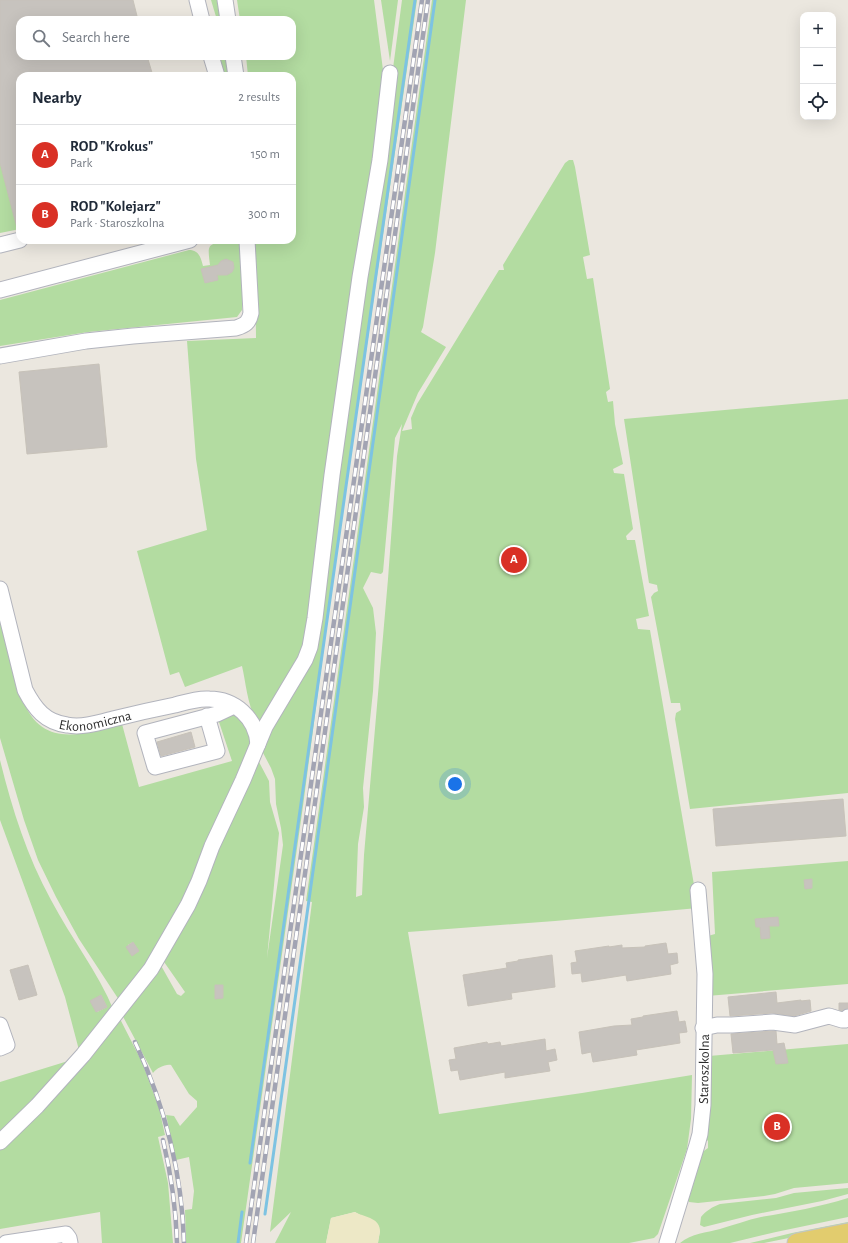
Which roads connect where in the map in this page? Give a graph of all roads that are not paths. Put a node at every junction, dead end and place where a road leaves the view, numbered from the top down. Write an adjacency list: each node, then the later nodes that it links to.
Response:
1 (197, 0): 3 (street)
2 (225, 0): 4 (street)
3 (201, 16)
4 (227, 16)
5 (213, 60): 7 (street)
6 (234, 60): 8 (street)
7 (216, 72)
8 (235, 72)
9 (390, 73): 19 (street)
10 (16, 241): 13 (street)
11 (175, 244): 14 (street)
12 (247, 244): 15 (street)
13 (0, 245)
14 (0, 290)
15 (0, 356)
16 (0, 589): 17 (street, Ekonomiczna)
17 (234, 706): 18 (street); 19 (street, Ekonomiczna)
18 (207, 716): 18 (street)
19 (258, 744): 25 (street)
20 (698, 890): 23 (street, Staroszkolna)
21 (848, 1017): 23 (street)
22 (0, 1025): 24 (street)
23 (703, 1028): 29 (street, Staroszkolna)
24 (0, 1048)
25 (0, 1142)
26 (848, 1233): 30 (main road)
27 (6, 1243): 28 (street)
28 (70, 1243)
29 (668, 1243)
30 (797, 1243)

